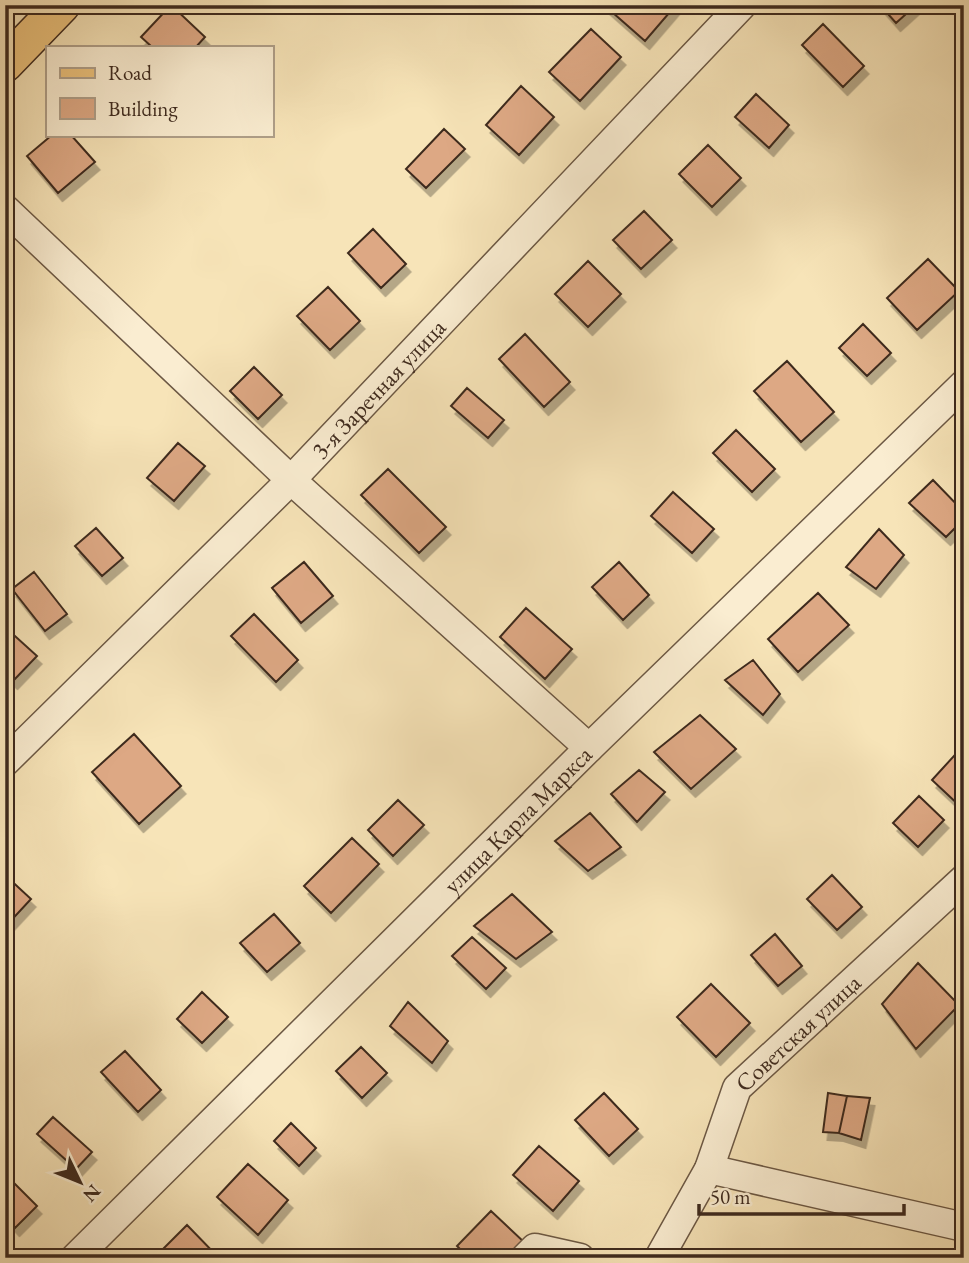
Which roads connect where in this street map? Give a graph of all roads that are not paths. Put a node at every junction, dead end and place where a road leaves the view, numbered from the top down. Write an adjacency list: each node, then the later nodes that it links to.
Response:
1 (62, 5): 3 (main road)
2 (742, 5): 6 (street, 3-я Заречная улица)
3 (8, 57)
4 (5, 209): 6 (street)
5 (964, 384): 7 (street, улица Карла Маркса)
6 (291, 480): 7 (street); 8 (street, 3-я Заречная улица)
7 (589, 748): 12 (street, улица Карла Маркса)
8 (5, 762)
9 (964, 879): 10 (street, Советская улица)
10 (709, 1169): 11 (street); 15 (street, Советская улица)
11 (964, 1227)
12 (75, 1258)
13 (525, 1258): 14 (street)
14 (580, 1258)
15 (659, 1258)

